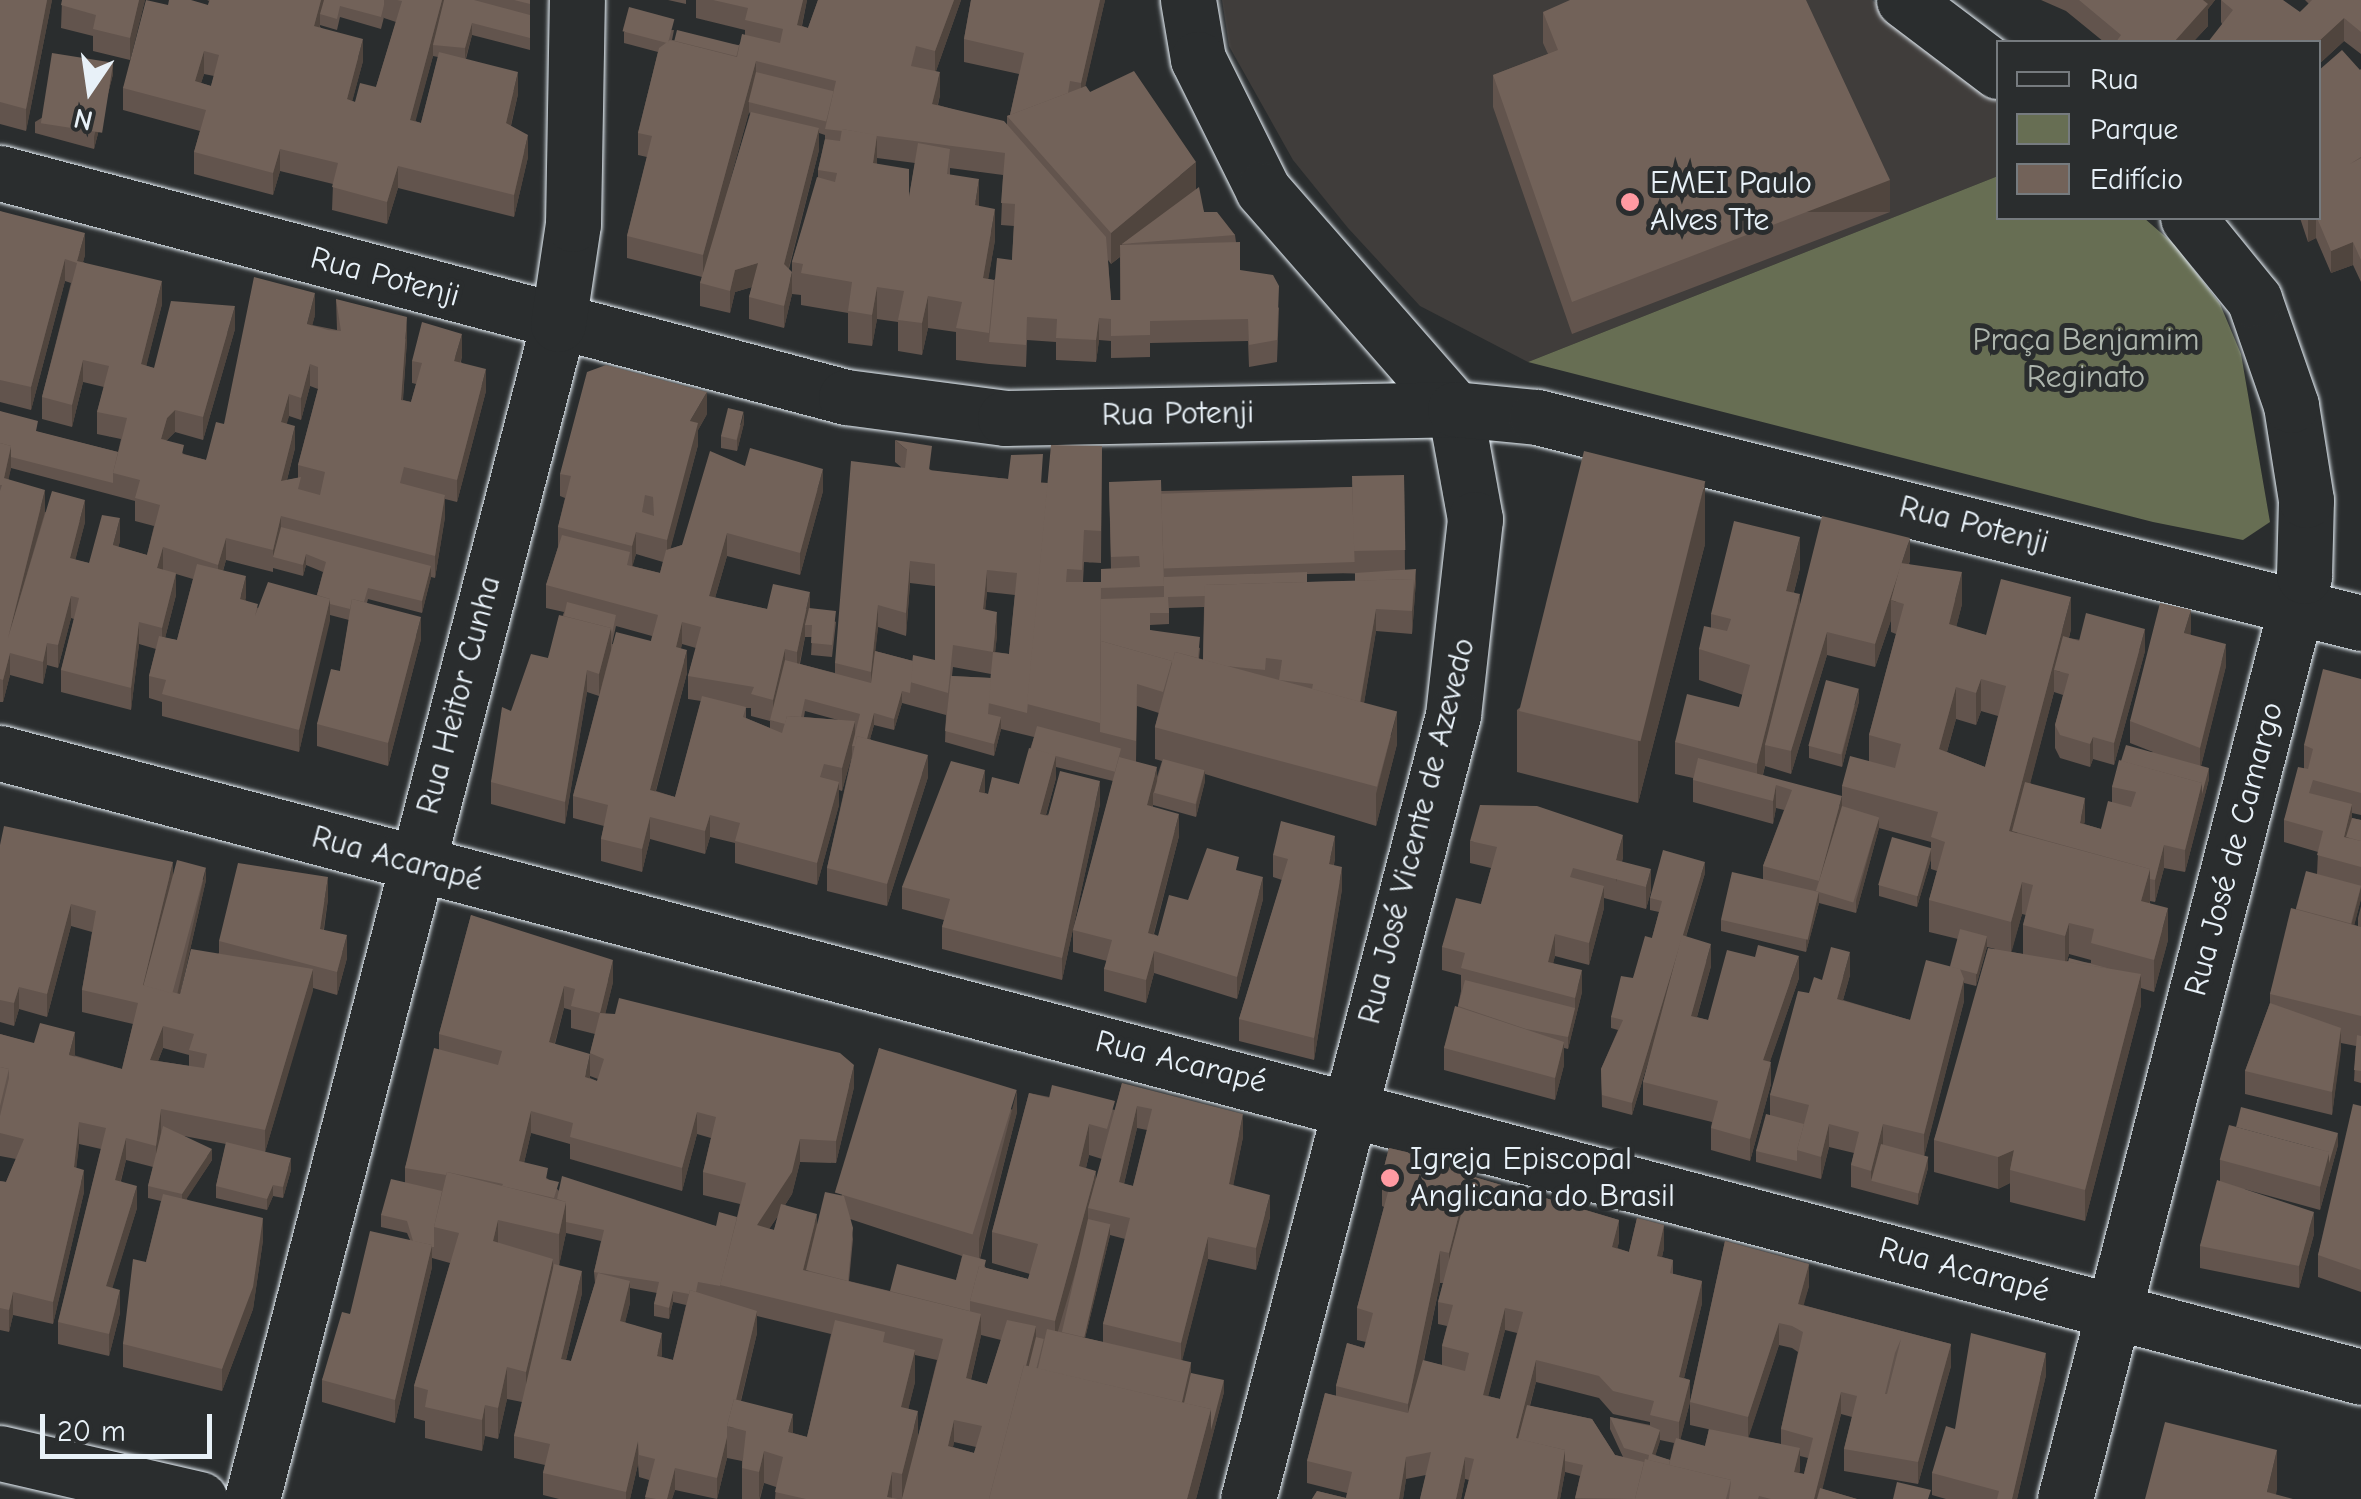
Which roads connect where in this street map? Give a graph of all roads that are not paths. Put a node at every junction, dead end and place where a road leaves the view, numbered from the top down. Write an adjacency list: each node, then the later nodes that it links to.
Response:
1 (576, 0): 7 (street, Rua Heitor Cunha)
2 (1188, 0): 8 (street, Rua José Vicente de Azevedo)
3 (1904, 0): 4 (street)
4 (1996, 69)
5 (0, 172): 7 (street, Rua Potenji)
6 (2190, 220): 9 (street, Rua José de Camargo)
7 (558, 324): 8 (street, Rua Potenji); 12 (street, Rua Heitor Cunha)
8 (1454, 409): 9 (street, Rua Potenji); 13 (street, Rua José Vicente de Azevedo)
9 (2297, 606): 10 (street, Rua Potenji); 14 (street, Rua José de Camargo)
10 (2361, 623)
11 (0, 753): 12 (street, Rua Acarapé)
12 (414, 864): 13 (street, Rua Acarapé); 18 (street, Rua Heitor Cunha)
13 (1350, 1106): 14 (street, Rua Acarapé); 19 (street, Rua José Vicente de Azevedo)
14 (2114, 1310): 15 (street, Rua Acarapé); 20 (street, Rua José de Camargo)
15 (2361, 1377)
16 (0, 1453): 17 (street)
17 (200, 1499)
18 (252, 1499)
19 (1248, 1499)
20 (2065, 1499)

